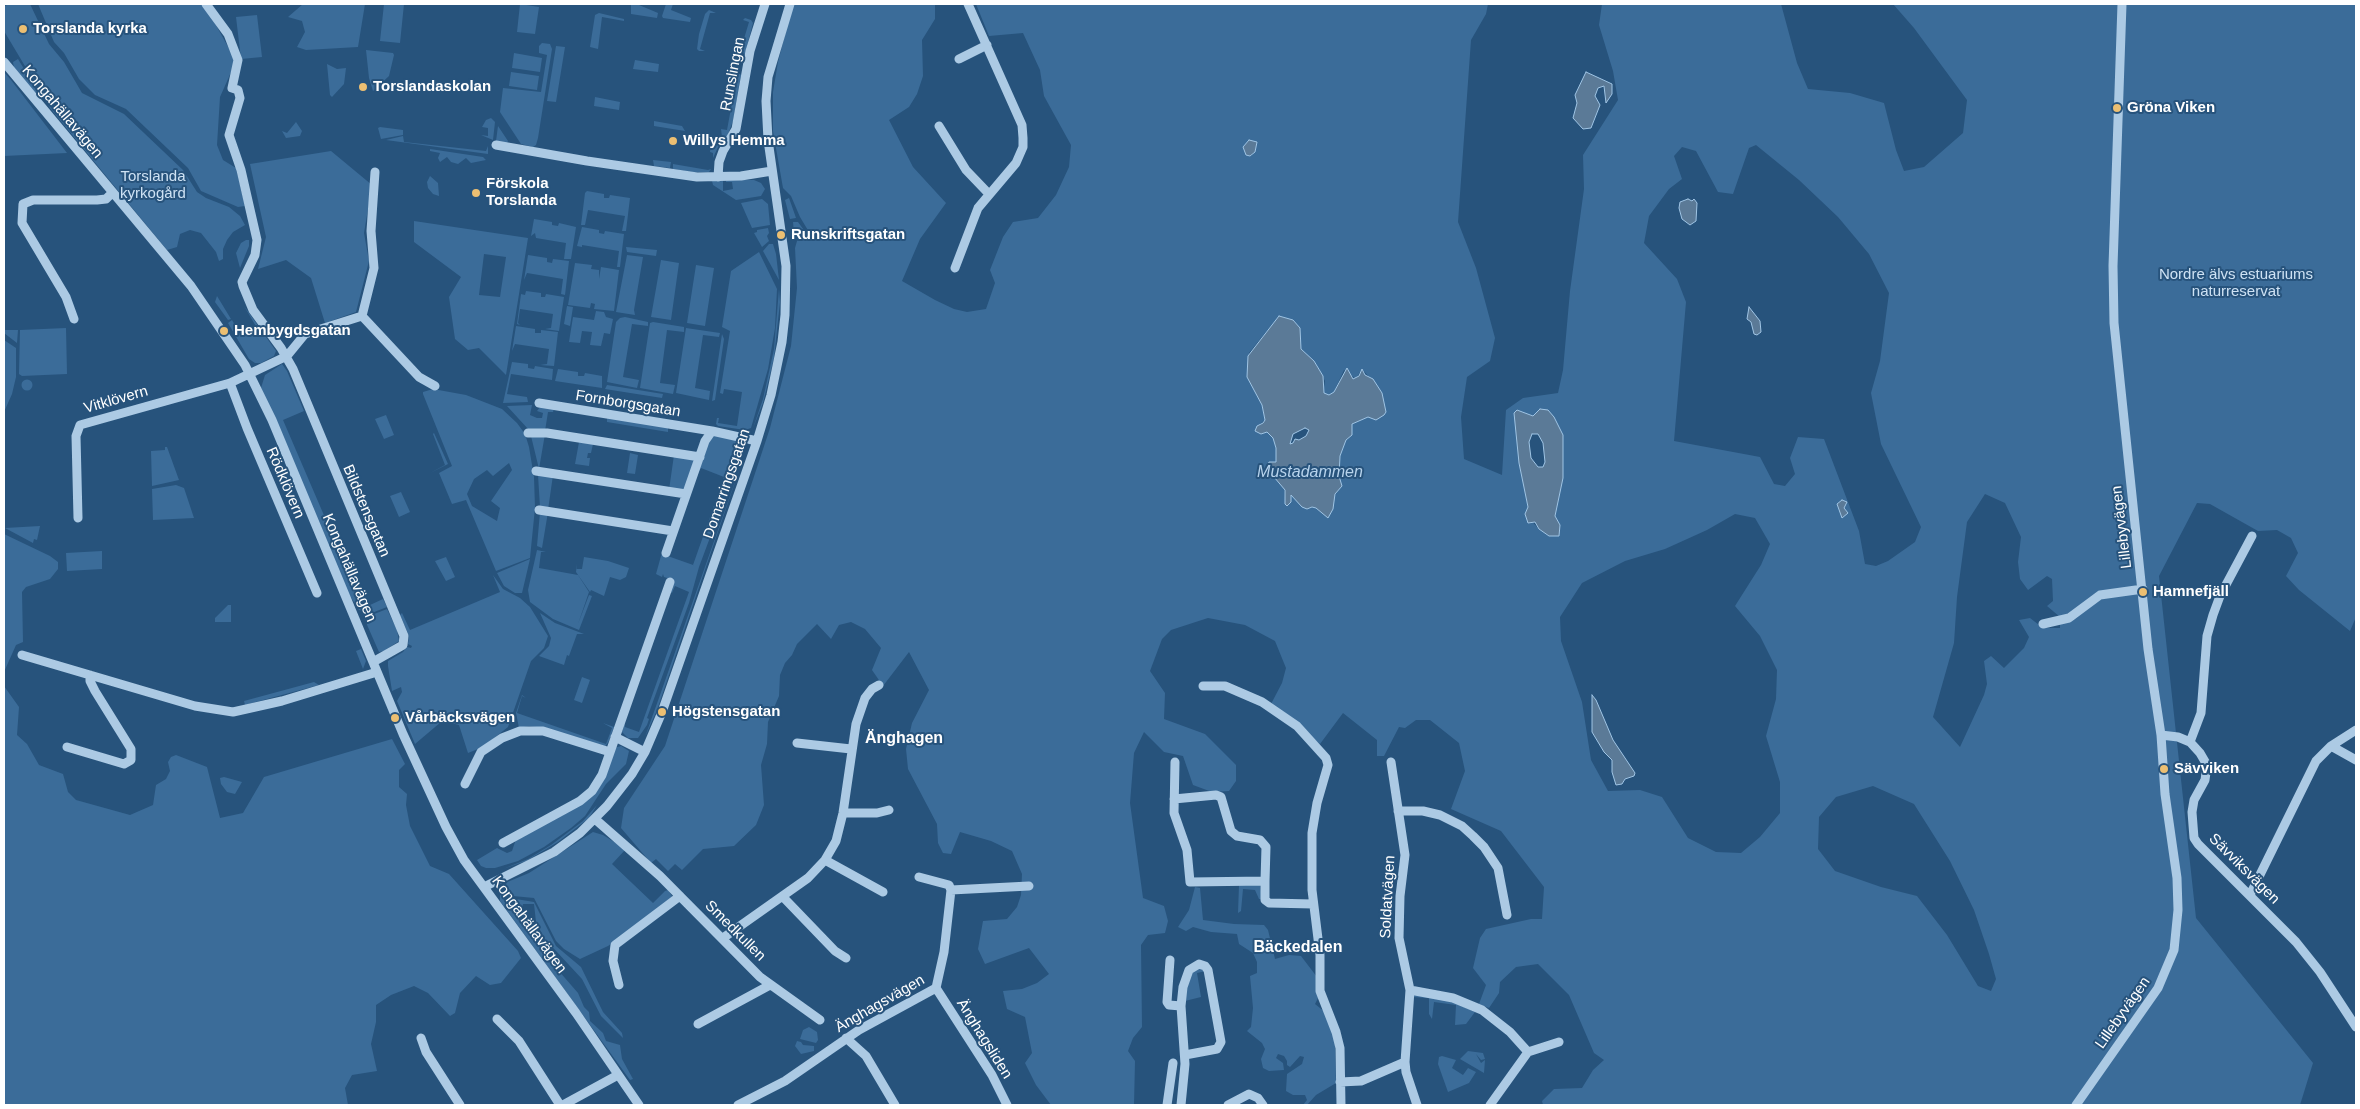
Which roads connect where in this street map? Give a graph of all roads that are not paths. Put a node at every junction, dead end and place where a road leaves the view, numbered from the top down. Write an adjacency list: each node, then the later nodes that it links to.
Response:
1 (206, 4): 19 (street)
2 (765, 4): 13 (street, Runslingan)
3 (790, 4): 11 (street, Domarringsgatan)
4 (968, 4): 6 (street)
5 (2122, 4): 36 (street, Lillebyvägen)
6 (987, 45): 7 (street); 15 (street)
7 (958, 59)
8 (4, 62): 14 (street, Kongahällavägen)
9 (939, 126): 15 (street)
10 (496, 145): 13 (street)
11 (772, 171): 13 (street); 26 (street, Domarringsgatan)
12 (375, 172): 17 (street)
13 (718, 177)
14 (112, 193): 18 (street); 20 (street, Kongahällavägen)
15 (989, 194): 16 (street)
16 (955, 268)
17 (362, 316): 19 (street); 22 (street)
18 (74, 319)
19 (286, 356): 20 (street); 40 (street, Bildstensgatan)
20 (250, 374): 21 (street, Vitklövern); 40 (street, Kongahällavägen)
21 (230, 383): 31 (street, Vitklövern); 37 (street, Rödklövern)
22 (434, 386)
23 (539, 403): 24 (street, Fornborgsgatan)
24 (712, 430): 26 (street, Fornborgsgatan); 27 (street)
25 (528, 433): 27 (street)
26 (757, 441): 54 (street, Domarringsgatan)
27 (700, 457): 29 (street)
28 (536, 471): 29 (street)
29 (686, 494): 32 (street)
30 (539, 510): 32 (street)
31 (78, 518)
32 (673, 531): 34 (street)
33 (2252, 536): 48 (street)
34 (666, 553)
35 (670, 582): 47 (street)
36 (2143, 589): 38 (street); 46 (street, Lillebyvägen)
37 (318, 593)
38 (2042, 624)
39 (22, 655): 42 (street)
40 (373, 662): 41 (street, Kongahällavägen)
41 (378, 672): 42 (street); 69 (street, Kongahällavägen)
42 (90, 675): 51 (street)
43 (879, 685): 52 (street)
44 (1203, 686): 75 (street)
45 (2356, 730): 50 (street)
46 (2161, 736): 48 (street); 111 (street, Lillebyvägen)
47 (615, 737): 53 (street); 54 (street)
48 (2190, 742): 73 (street, Sävviksvägen)
49 (797, 743): 52 (street)
50 (2331, 746): 55 (street); 73 (street)
51 (67, 747)
52 (851, 749): 62 (street)
53 (610, 752): 58 (street); 64 (street)
54 (645, 752): 63 (street, Domarringsgatan)
55 (2356, 760)
56 (1175, 762): 59 (street)
57 (1391, 762): 61 (street, Soldatvägen)
58 (465, 784)
59 (1174, 799): 67 (street); 67 (street)
60 (889, 810): 62 (street)
61 (1398, 811): 76 (street); 83 (street, Soldatvägen)
62 (843, 813): 65 (street)
63 (595, 819): 69 (street, Domarringsgatan); 72 (street, Smedkullen)
64 (503, 843)
65 (825, 860): 71 (street); 74 (street)
66 (919, 877): 70 (street)
67 (1265, 880): 75 (street)
68 (1029, 886): 70 (street)
69 (484, 887): 96 (street, Kongahällavägen)
70 (951, 890): 82 (street, Änghagsvägen)
71 (884, 892)
72 (680, 896): 77 (street, Smedkullen); 80 (street)
73 (2250, 896): 88 (street, Sävviksvägen)
74 (783, 897): 77 (street); 78 (street)
75 (1313, 904): 97 (street)
76 (1507, 915)
77 (723, 938): 81 (street, Smedkullen)
78 (846, 958)
79 (1170, 960): 84 (street)
80 (619, 985)
81 (770, 985): 86 (street, Smedkullen); 87 (street)
82 (936, 988): 90 (street, Änghagsvägen); 103 (street, Änghagsliden)
83 (1410, 990): 92 (street); 94 (street, Soldatvägen)
84 (1181, 1006): 93 (street); 93 (street)
85 (497, 1019): 99 (street)
86 (820, 1020)
87 (698, 1024)
88 (2356, 1026)
89 (421, 1038): 98 (street)
90 (846, 1038): 101 (street, Änghagsvägen); 102 (street)
91 (1559, 1042): 92 (street)
92 (1528, 1052): 110 (street)
93 (1185, 1055): 105 (street)
94 (1405, 1062): 97 (street); 109 (street, Soldatvägen)
95 (1173, 1063): 104 (street)
96 (618, 1075): 99 (street); 100 (street, Kongahällavägen)
97 (1340, 1082): 108 (street)
98 (460, 1105)
99 (562, 1105)
100 (639, 1105)
101 (738, 1105)
102 (895, 1105)
103 (1007, 1105)
104 (1167, 1105)
105 (1181, 1105)
106 (1228, 1105): 107 (street)
107 (1263, 1105)
108 (1341, 1105)
109 (1418, 1105)
110 (1490, 1105)
111 (2076, 1105)

